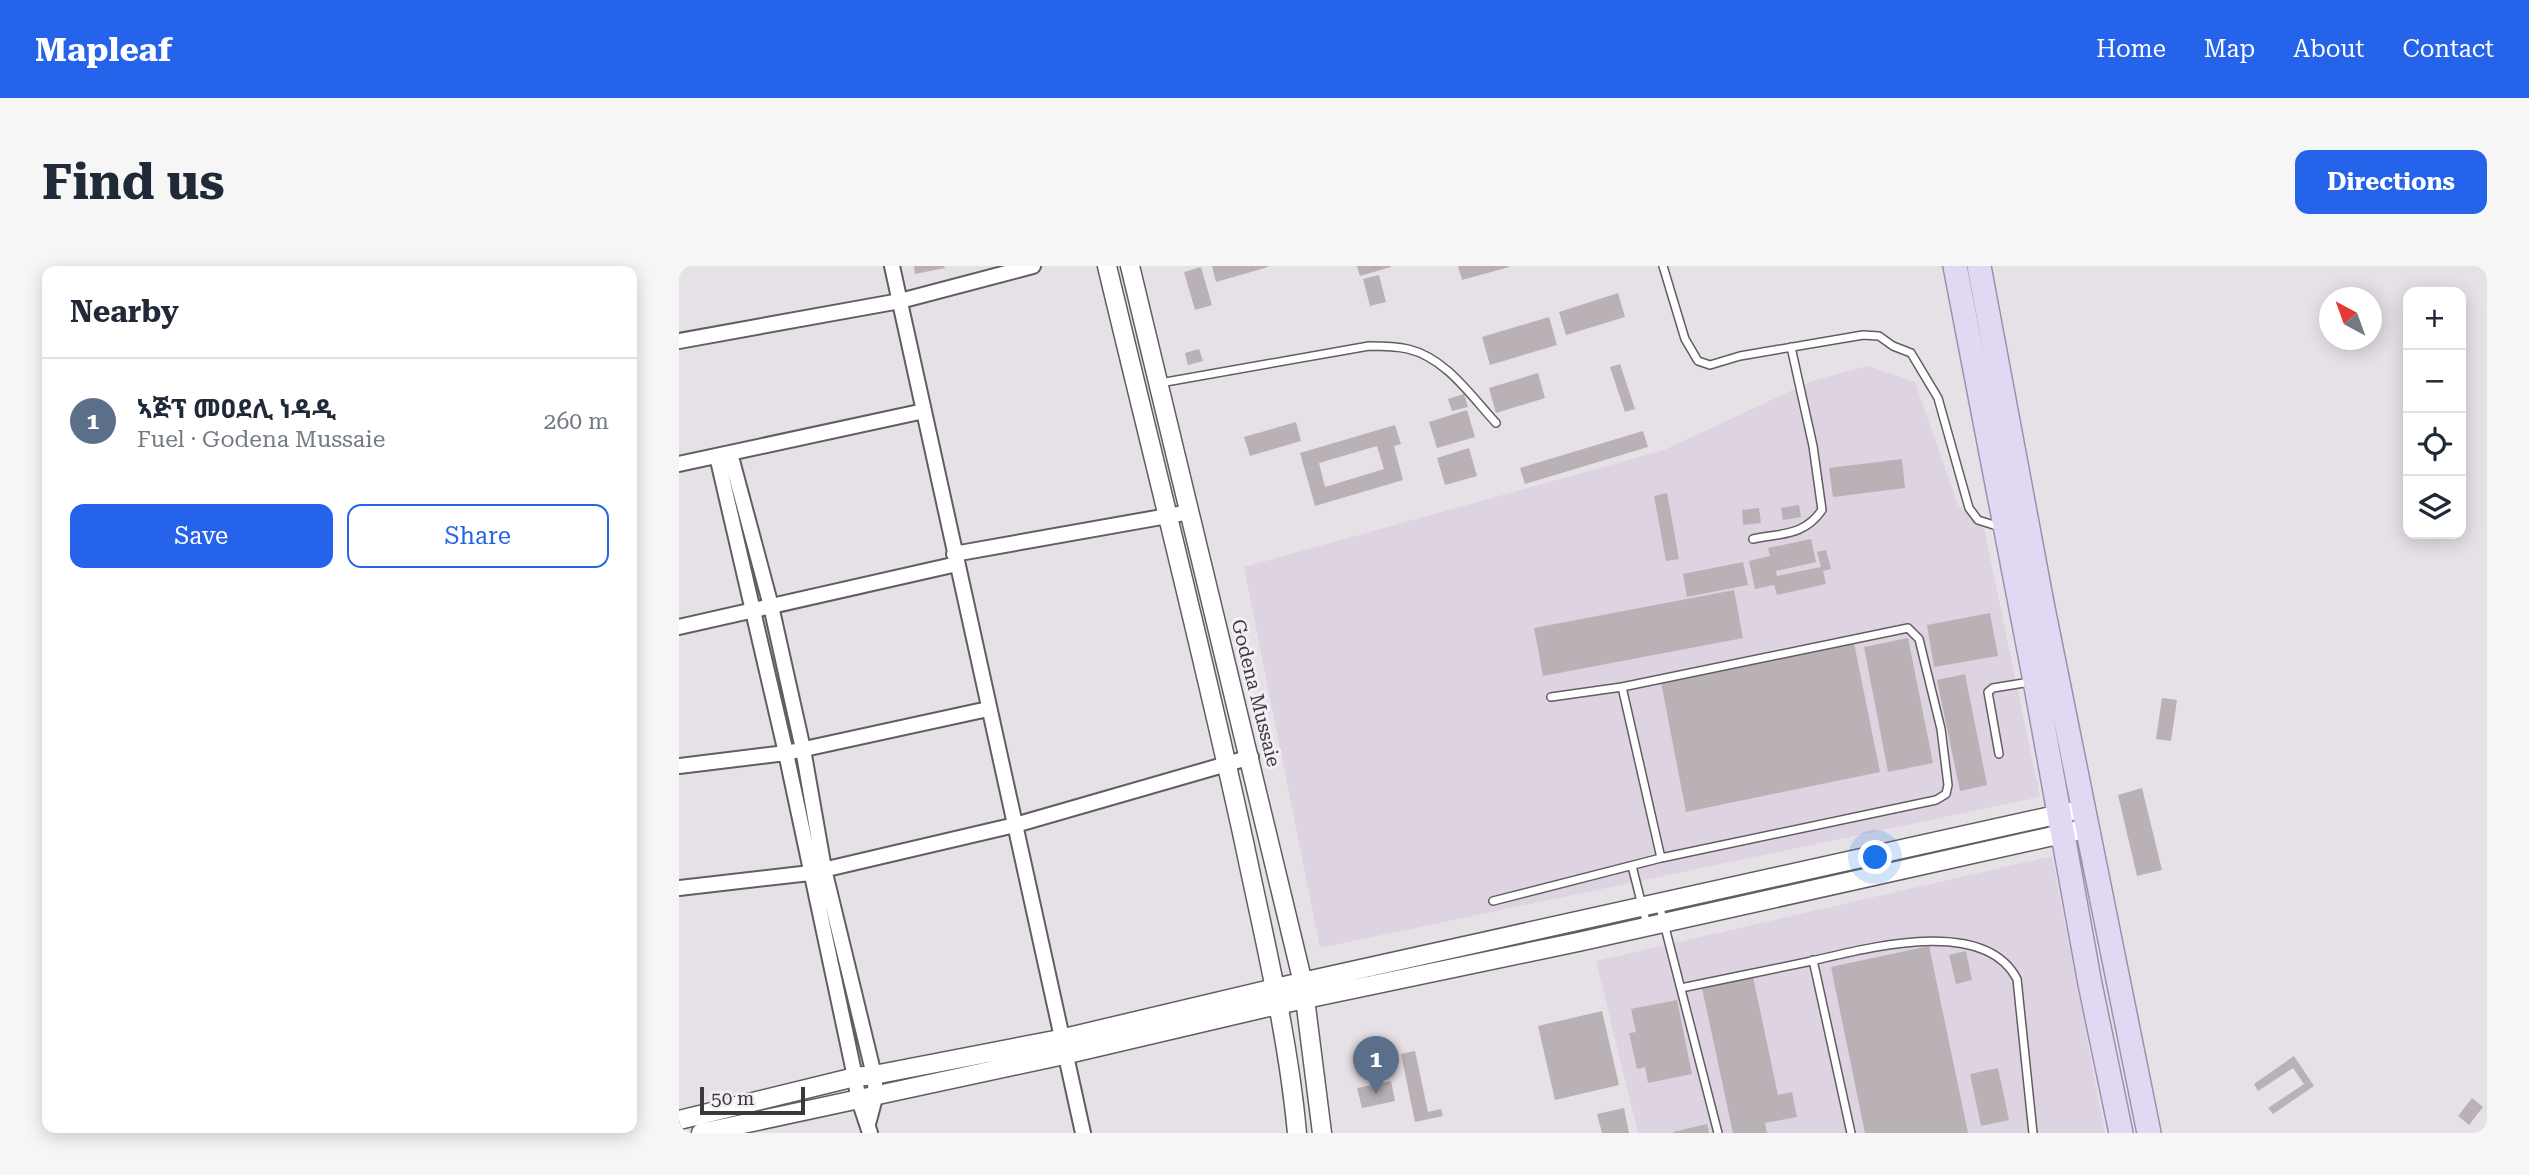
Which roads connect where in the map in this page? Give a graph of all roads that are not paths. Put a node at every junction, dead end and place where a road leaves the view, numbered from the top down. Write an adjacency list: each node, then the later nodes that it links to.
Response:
1 (893, 266): 8 (street)
2 (1033, 266): 8 (street)
3 (1107, 266): 17 (street)
4 (1131, 266): 11 (street, Godena Mussaie)
5 (1663, 266): 10 (lane)
6 (1955, 266): 18 (main road)
7 (1979, 266): 21 (main road)
8 (901, 301): 9 (street); 12 (street)
9 (679, 341)
10 (1791, 347): 18 (lane); 19 (lane)
11 (1160, 383): 13 (lane); 16 (street, Godena Mussaie)
12 (924, 411): 14 (street); 20 (street)
13 (1496, 424)
14 (723, 454): 15 (street); 22 (street); 23 (street)
15 (679, 464)
16 (1190, 512): 17 (street); 32 (street, Godena Mussaie)
17 (1167, 516): 20 (street); 33 (street)
18 (2006, 528): 21 (main road)
19 (1753, 539)
20 (955, 559): 22 (street); 28 (street)
21 (2032, 605): 25 (main road); 35 (main road)
22 (771, 606): 23 (street); 29 (street)
23 (754, 610): 24 (street); 30 (street)
24 (679, 627)
25 (2035, 681): 31 (lane); 36 (main road)
26 (1622, 687): 27 (lane); 38 (lane); 38 (lane)
27 (1551, 697)
28 (988, 709): 29 (street); 37 (street)
29 (803, 749): 30 (street); 40 (street)
30 (786, 753): 34 (street); 40 (street)
31 (1999, 754)
32 (1251, 757): 33 (street); 51 (street, Godena Mussaie)
33 (1227, 764): 37 (street); 52 (street)
34 (679, 766)
35 (2087, 818): 36 (street); 48 (main road)
36 (2062, 824): 43 (street); 44 (street); 49 (main road)
37 (1014, 825): 40 (street); 53 (street)
38 (1661, 858): 39 (lane)
39 (1632, 866): 42 (lane); 43 (lane)
40 (817, 871): 41 (street); 46 (street); 47 (street)
41 (679, 888)
42 (1493, 901)
43 (1651, 905): 44 (lane); 44 (lane); 51 (street)
44 (1655, 923): 50 (lane); 51 (street)
45 (1813, 960): 50 (lane); 65 (lane); 66 (lane)
46 (847, 966): 47 (street); 54 (street)
47 (831, 969): 55 (street)
48 (2116, 980): 49 (main road); 68 (main road)
49 (2090, 984): 67 (main road)
50 (1681, 988): 64 (lane)
51 (1304, 991): 52 (street); 63 (street, Godena Mussaie)
52 (1276, 996): 53 (street); 62 (street)
53 (1062, 1047): 54 (street); 56 (street); 61 (street)
54 (874, 1075): 55 (street); 56 (street)
55 (856, 1077): 57 (street); 58 (street)
56 (876, 1094): 57 (street); 59 (street)
57 (858, 1097): 59 (street); 60 (street)
58 (679, 1120)
59 (869, 1128)
60 (701, 1133)
61 (1083, 1133)
62 (1297, 1133)
63 (1322, 1133)
64 (1718, 1133)
65 (1851, 1133)
66 (2033, 1133)
67 (2121, 1133)
68 (2149, 1133)

